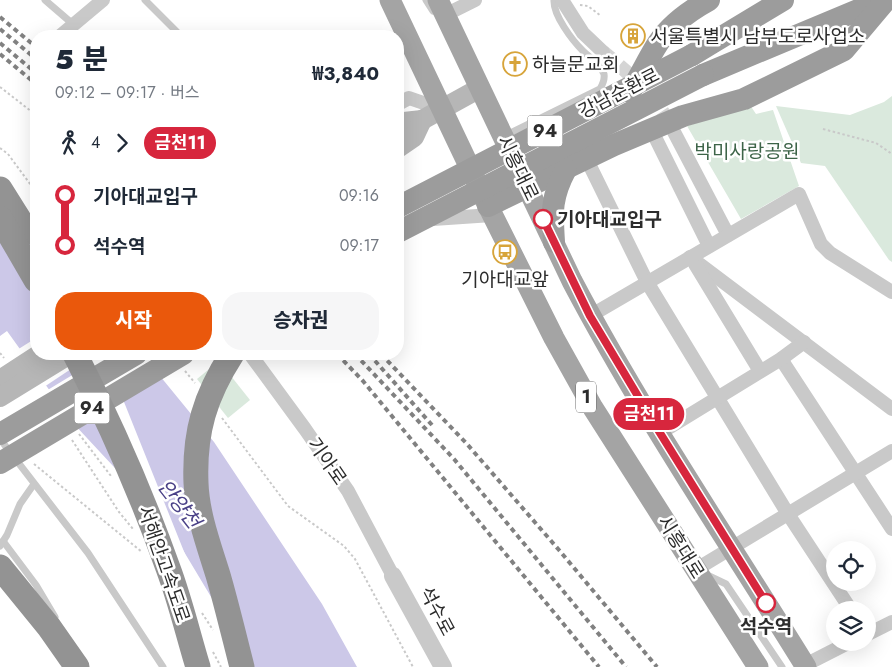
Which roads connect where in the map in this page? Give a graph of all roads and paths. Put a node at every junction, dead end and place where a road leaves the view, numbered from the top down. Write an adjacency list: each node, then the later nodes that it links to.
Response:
1 (45, 0): 17 (lane)
2 (92, 0): 15 (street)
3 (103, 0): 15 (street)
4 (145, 0): 19 (lane)
5 (390, 0): 25 (main road, 시흥대로 / 1)
6 (426, 0): 21 (lane)
7 (475, 0): 14 (street)
8 (554, 0): 31 (lane)
9 (562, 0): 20 (street)
10 (709, 0): 36 (highway)
11 (783, 0): 43 (highway, 강남순환로 / 94, bridge)
12 (884, 0): 38 (highway); 47 (highway, bridge)
13 (576, 4): 16 (path)
14 (442, 8): 21 (main road, 시흥대로)
15 (87, 14): 17 (street)
16 (601, 16)
17 (74, 25): 18 (street)
18 (68, 30)
19 (175, 30)
20 (603, 52)
21 (466, 59): 23 (main road, 시흥대로)
22 (0, 87): 26 (path)
23 (480, 88): 25 (main road); 31 (main road, 시흥대로)
24 (404, 101): 25 (street)
25 (441, 109): 27 (main road); 39 (main road, 시흥대로 / 1)
26 (30, 110)
27 (422, 120): 28 (main road); 33 (main road)
28 (404, 122)
29 (824, 129): 35 (path)
30 (674, 132): 48 (street)
31 (503, 136): 36 (main road, 시흥대로)
32 (651, 139): 51 (street)
33 (404, 144)
34 (0, 148): 40 (path)
35 (892, 154)
36 (516, 164): 39 (highway); 41 (main road, 시흥대로)
37 (595, 166): 54 (street)
38 (566, 169): 41 (highway); 50 (highway)
39 (477, 183): 44 (main road, 시흥대로 / 1)
40 (30, 184)
41 (528, 188): 44 (highway); 50 (main road, 시흥대로)
42 (0, 189): 49 (highway)
43 (404, 204)
44 (490, 211): 46 (street); 89 (main road, 시흥대로 / 1)
45 (0, 218): 53 (highway)
46 (404, 220)
47 (404, 229)
48 (728, 235): 51 (street); 55 (street)
49 (30, 237)
50 (554, 242): 56 (main road, 시흥대로)
51 (708, 246): 52 (street)
52 (690, 257): 54 (street); 57 (street); 67 (street)
53 (30, 270)
54 (647, 282): 56 (street); 71 (street)
55 (892, 292)
56 (590, 316): 74 (main road, 시흥대로)
57 (804, 342): 58 (street); 72 (street)
58 (781, 359): 67 (street); 80 (street)
59 (31, 360): 68 (main road, bridge)
60 (60, 360): 70 (main road, bridge)
61 (78, 360): 97 (highway, 서해안고속도로, bridge)
62 (96, 360): 97 (highway, 서해안고속도로, bridge)
63 (126, 360): 75 (highway, 94, bridge)
64 (182, 360): 69 (path); 79 (highway, 94, bridge)
65 (228, 360): 102 (highway, bridge)
66 (254, 360): 90 (street, 기아로)
67 (760, 371): 71 (street)
68 (0, 380)
69 (198, 386)
70 (0, 397)
71 (718, 397): 74 (street); 82 (street)
72 (892, 409)
73 (222, 418): 103 (path)
74 (660, 433): 86 (main road, 시흥대로)
75 (0, 434)
76 (70, 438): 84 (path)
77 (0, 439): 79 (lane)
78 (892, 451): 80 (street)
79 (7, 460): 81 (lane); 87 (path)
80 (855, 473): 82 (street); 83 (street)
81 (34, 484): 85 (lane); 100 (lane)
82 (788, 514): 86 (street); 91 (street)
83 (892, 530)
84 (135, 531)
85 (1, 544): 93 (lane)
86 (731, 548): 89 (street); 99 (main road, 시흥대로)
87 (145, 555)
88 (0, 567): 98 (highway, bridge)
89 (695, 570): 105 (main road, 시흥대로 / 1); 106 (lane)
90 (393, 576): 104 (street, 석수로)
91 (845, 601)
92 (892, 622): 94 (street)
93 (60, 626)
94 (876, 630)
95 (70, 642): 98 (lane)
96 (833, 651): 99 (street)
97 (208, 661): 101 (path)
98 (70, 663)
99 (805, 666)
100 (163, 667)
101 (221, 667)
102 (242, 667)
103 (413, 667)
104 (443, 667)
105 (758, 667)
106 (782, 667)

